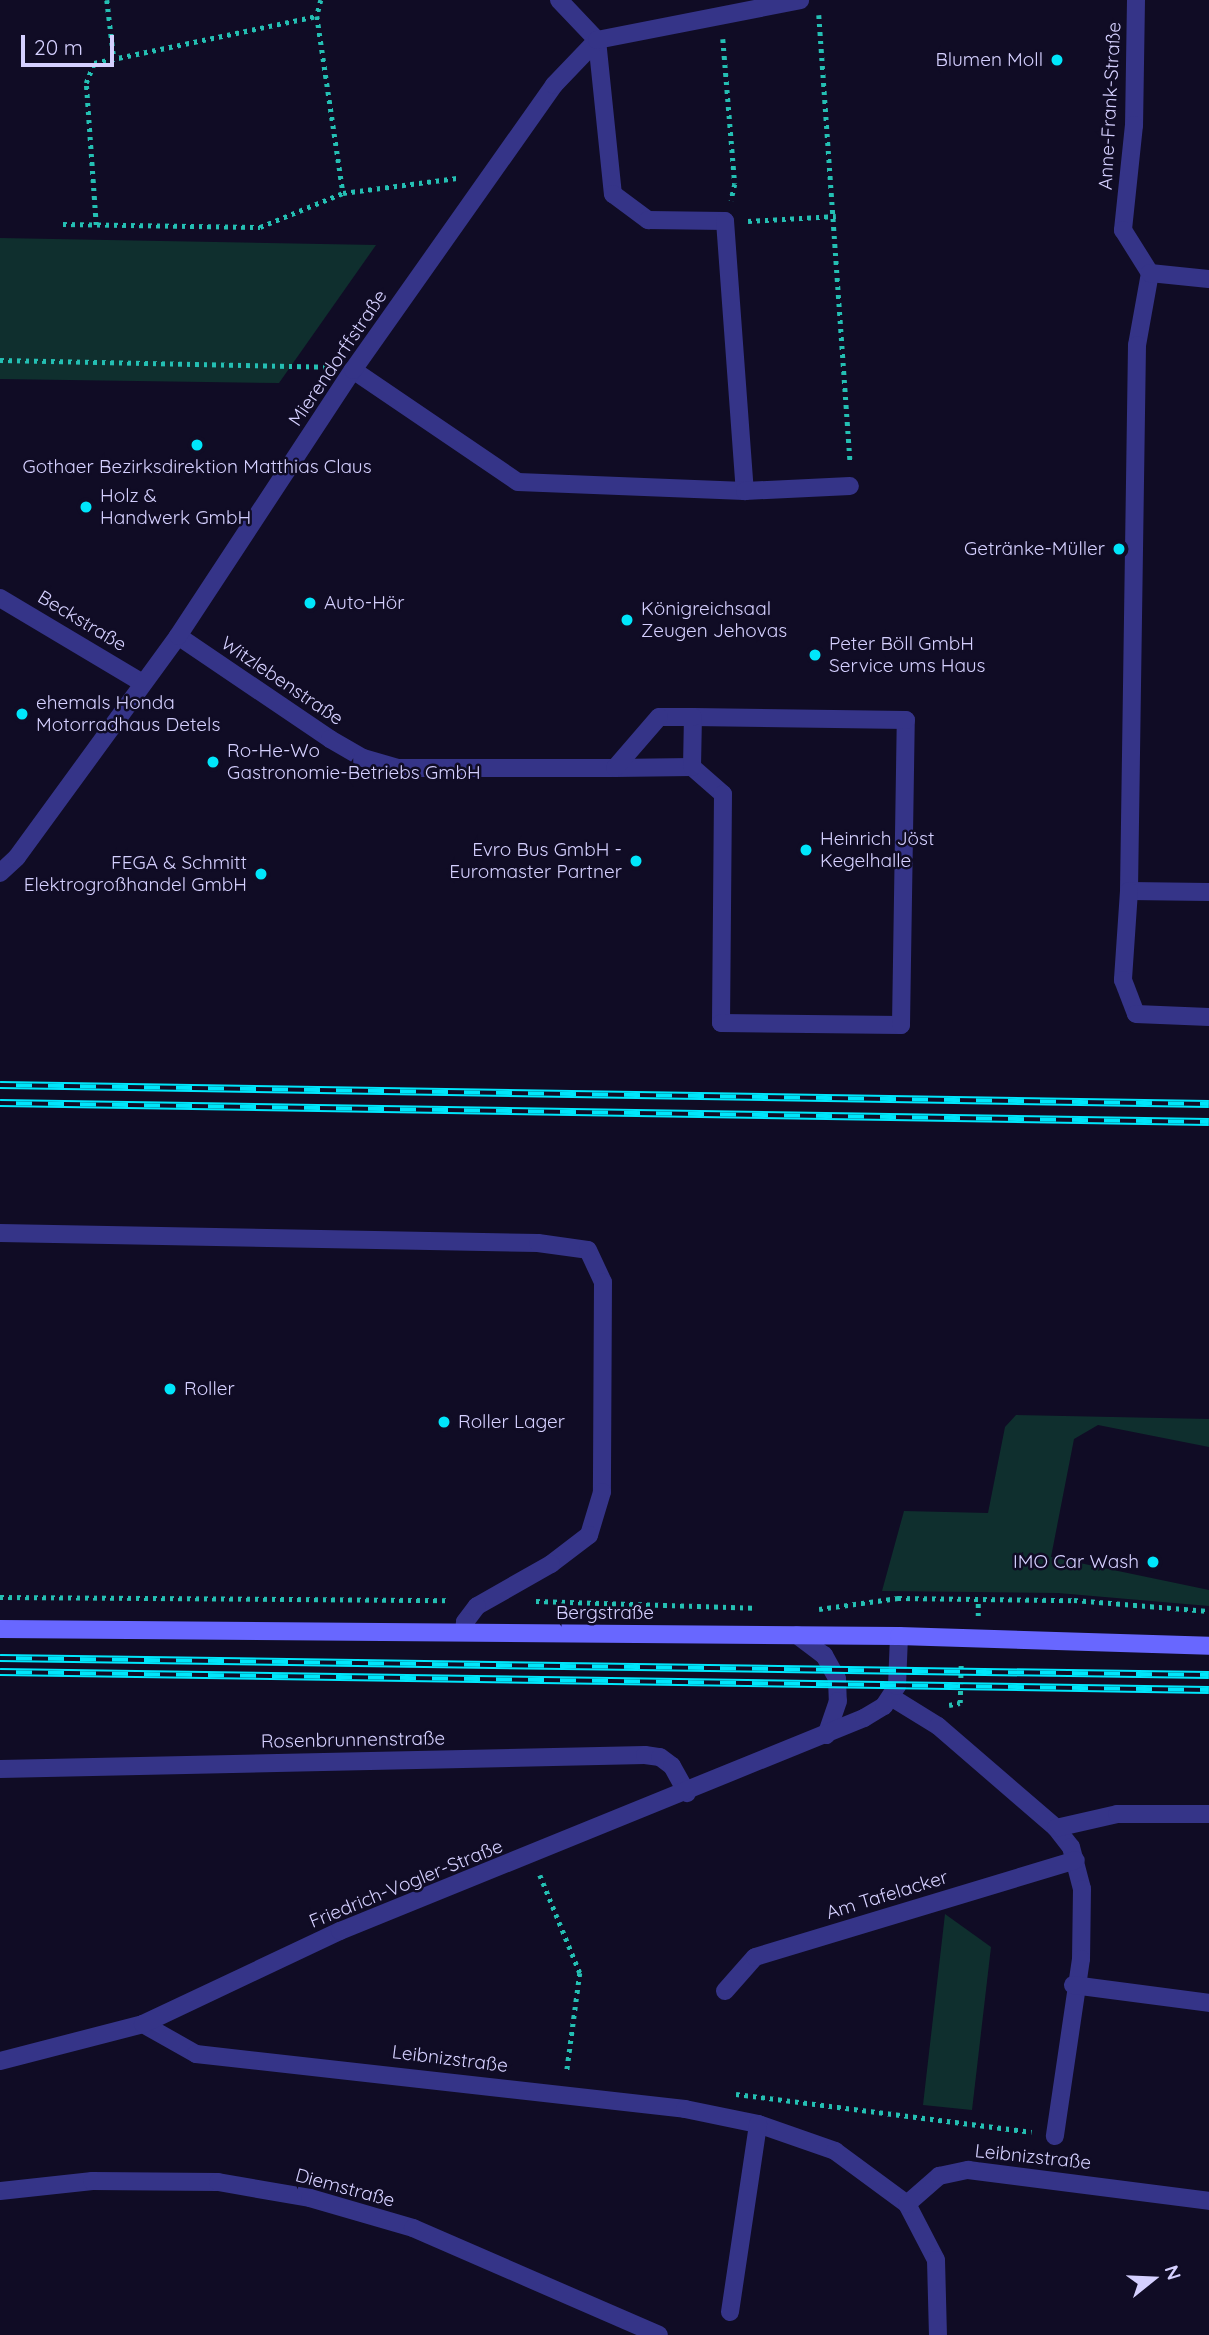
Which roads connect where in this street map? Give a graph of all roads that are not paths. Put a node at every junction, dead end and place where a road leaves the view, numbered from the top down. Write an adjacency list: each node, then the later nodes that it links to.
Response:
1 (559, 0): 4 (street)
2 (800, 0): 4 (street)
3 (1136, 0): 5 (street, Anne-Frank-Straße)
4 (597, 40): 7 (street, Mierendorffstraße); 9 (street)
5 (1150, 273): 6 (street); 17 (street)
6 (1209, 279)
7 (353, 370): 9 (street); 11 (street, Mierendorffstraße)
8 (850, 486): 9 (street)
9 (745, 491)
10 (0, 598): 12 (street, Beckstraße)
11 (178, 636): 12 (street, Mierendorffstraße); 15 (street, Witzlebenstraße)
12 (141, 682): 16 (street, Mierendorffstraße)
13 (693, 717): 14 (street); 14 (street); 15 (street)
14 (692, 767): 15 (street, Witzlebenstraße)
15 (615, 768)
16 (0, 873)
17 (1129, 891): 18 (street); 19 (street)
18 (1209, 892)
19 (1209, 1017)
20 (0, 1233): 22 (street)
21 (0, 1629): 22 (main road, Bergstraße)
22 (464, 1632): 23 (main road, Bergstraße)
23 (797, 1635): 24 (main road, Bergstraße); 27 (street)
24 (899, 1636): 25 (main road, Bergstraße); 26 (street)
25 (1209, 1646)
26 (891, 1698): 27 (street, Friedrich-Vogler-Straße); 31 (street)
27 (826, 1735): 29 (street, Friedrich-Vogler-Straße)
28 (0, 1769): 29 (street, Rosenbrunnenstraße)
29 (687, 1793): 36 (street, Friedrich-Vogler-Straße)
30 (1209, 1814): 31 (street)
31 (1056, 1828): 32 (street)
32 (1076, 1860): 33 (street); 34 (street, Am Tafelacker)
33 (1073, 1985): 35 (street); 39 (street)
34 (724, 1991)
35 (1209, 2003)
36 (143, 2024): 37 (street, Friedrich-Vogler-Straße); 38 (street, Leibnizstraße)
37 (0, 2061)
38 (758, 2124): 42 (street, Leibnizstraße); 43 (street)
39 (1055, 2136)
40 (0, 2190): 44 (street, Diemstraße)
41 (1209, 2202): 42 (street, Leibnizstraße)
42 (907, 2204): 45 (street)
43 (730, 2312)
44 (659, 2335)
45 (938, 2335)

